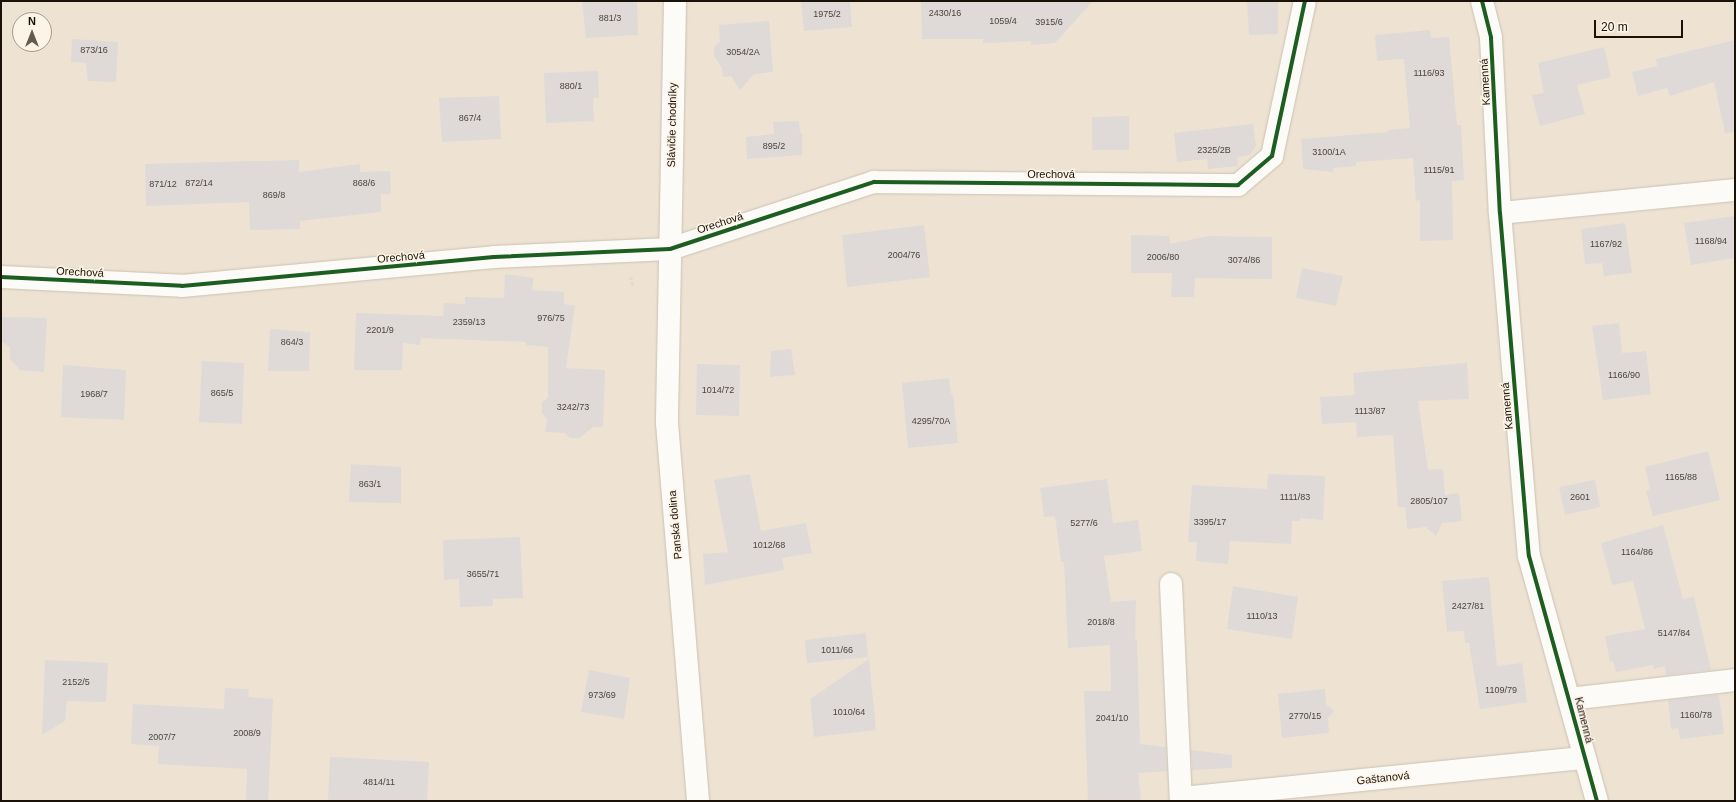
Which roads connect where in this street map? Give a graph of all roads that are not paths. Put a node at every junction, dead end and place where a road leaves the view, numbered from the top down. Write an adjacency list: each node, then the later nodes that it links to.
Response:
1 (675, 1): 6 (street, Slávičie chodníky)
2 (1305, 1): 6 (street, Orechová)
3 (1482, 1): 5 (street, Kamenná)
4 (1735, 190): 5 (street)
5 (1500, 214): 10 (street, Kamenná)
6 (670, 249): 7 (street, Orechová); 13 (street, Panská dolina)
7 (1, 277)
8 (1171, 584): 12 (street, Gaštanová)
9 (1735, 680): 10 (street, Kamenná)
10 (1569, 699): 11 (street, Kamenná)
11 (1584, 758): 12 (street, Gaštanová); 14 (street, Kamenná)
12 (1181, 800)
13 (698, 801)
14 (1597, 801)

